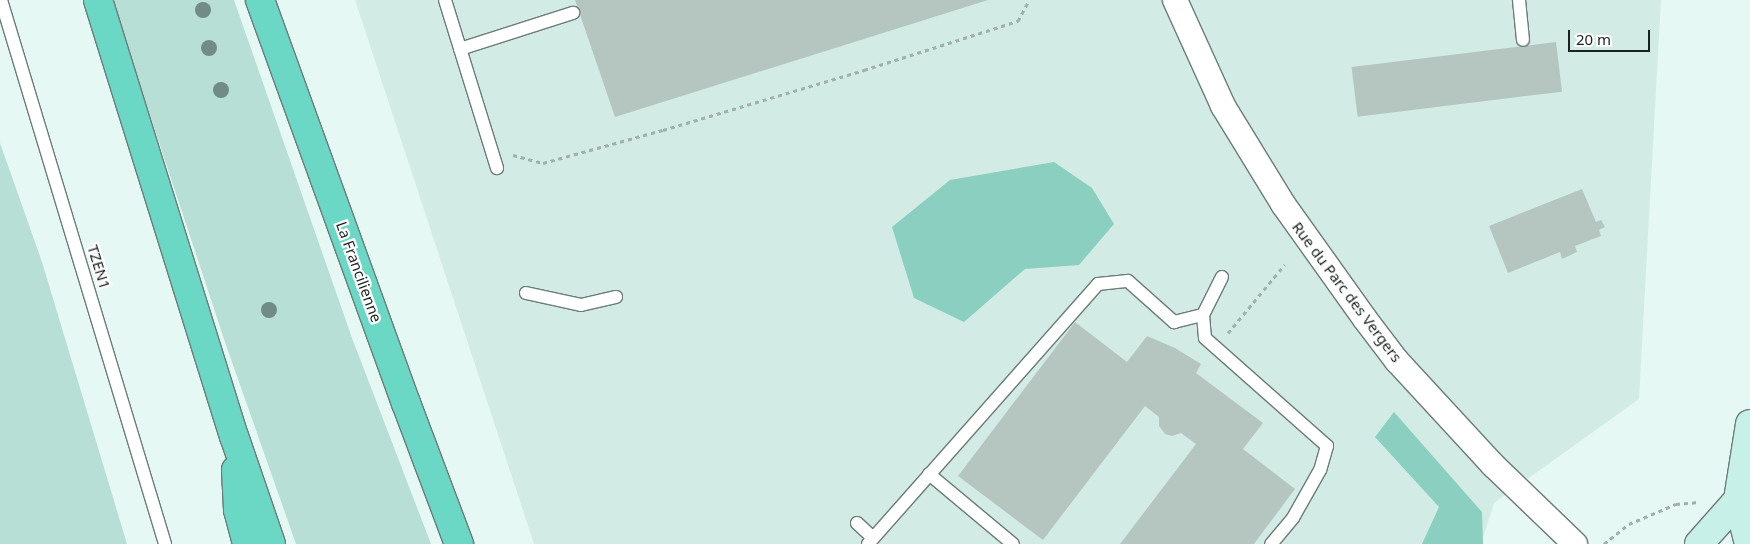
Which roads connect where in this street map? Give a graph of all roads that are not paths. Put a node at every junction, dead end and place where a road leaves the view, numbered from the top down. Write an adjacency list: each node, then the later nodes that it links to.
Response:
1 (0, 0): 21 (lane, TZEN1)
2 (98, 0): 16 (highway)
3 (260, 0): 24 (highway, La Francilienne)
4 (445, 0): 9 (lane)
5 (1175, 0): 27 (street, Rue du Parc des Vergers)
6 (1519, 0): 8 (lane)
7 (573, 13): 9 (lane)
8 (1523, 40)
9 (460, 49): 10 (lane)
10 (498, 168)
11 (1222, 277): 14 (lane)
12 (526, 293): 13 (lane)
13 (616, 297)
14 (1203, 315): 17 (lane); 26 (lane)
15 (1750, 424): 18 (main road)
16 (234, 436): 22 (highway); 23 (highway)
17 (929, 474): 20 (lane); 25 (lane)
18 (1738, 500): 28 (main road); 29 (main road)
19 (857, 524): 20 (lane)
20 (871, 541)
21 (165, 544)
22 (247, 544)
23 (271, 544)
24 (459, 544)
25 (1013, 544)
26 (1271, 544)
27 (1575, 544)
28 (1699, 544)
29 (1749, 544)

